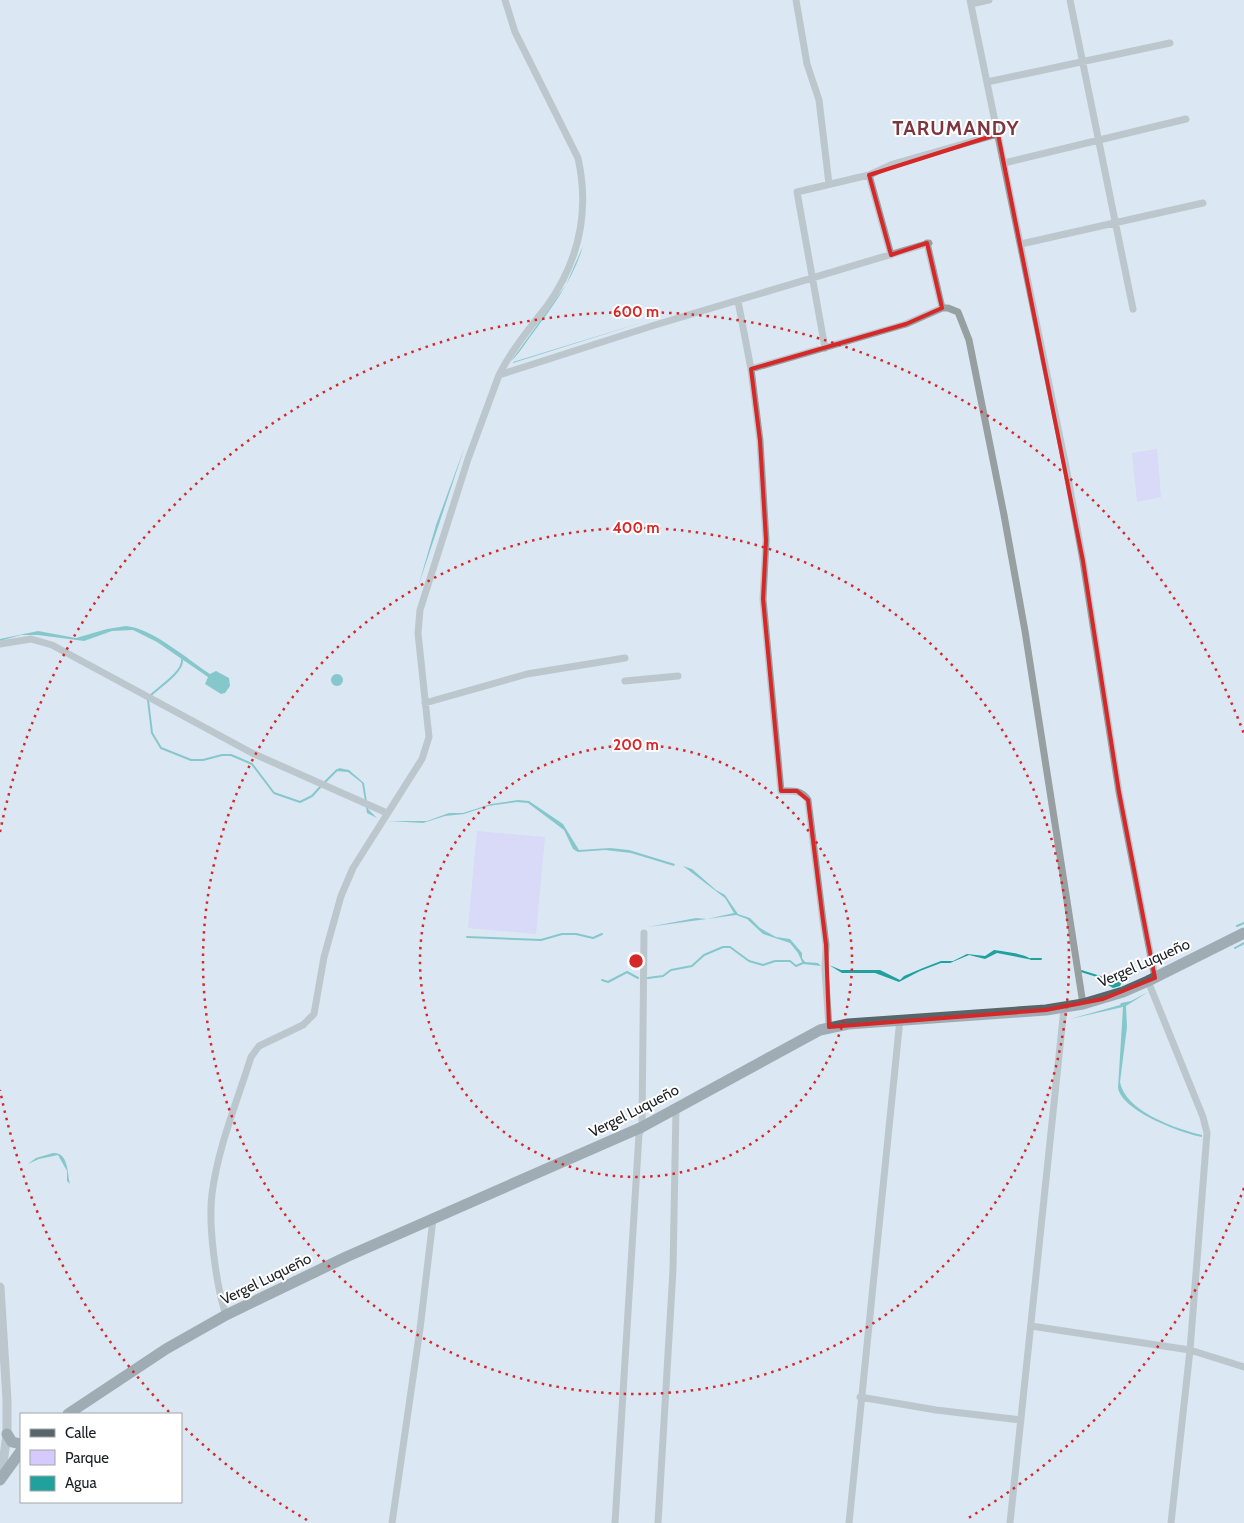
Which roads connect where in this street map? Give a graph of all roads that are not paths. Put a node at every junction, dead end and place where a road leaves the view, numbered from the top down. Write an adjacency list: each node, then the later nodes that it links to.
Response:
1 (505, 0): 25 (street)
2 (796, 0): 14 (street)
3 (989, 0): 5 (street)
4 (1070, 0): 7 (street)
5 (971, 2): 8 (street)
6 (1170, 43): 7 (street)
7 (1083, 62): 8 (street); 11 (street)
8 (987, 82): 10 (street)
9 (1186, 119): 11 (street)
10 (998, 134): 12 (street); 13 (street)
11 (1099, 140): 12 (street); 16 (street)
12 (1004, 163): 17 (street)
13 (869, 175): 14 (street); 18 (street)
14 (829, 184): 19 (street)
15 (1203, 203): 16 (street)
16 (1116, 223): 17 (street); 22 (street)
17 (1021, 244): 34 (street)
18 (890, 255): 19 (street); 21 (street)
19 (813, 279): 20 (street); 23 (street)
20 (738, 301): 24 (street); 25 (street)
21 (942, 308): 23 (street); 35 (street)
22 (1133, 309)
23 (825, 348): 24 (street)
24 (750, 370): 38 (street)
25 (499, 374): 30 (street)
26 (0, 644): 31 (street)
27 (625, 658): 30 (street)
28 (678, 676): 29 (street)
29 (625, 681)
30 (425, 703): 31 (street)
31 (387, 813): 43 (street)
32 (644, 932): 40 (street)
33 (1244, 933): 34 (main road, Vergel Luqueño)
34 (1151, 980): 35 (main road, Vergel Luqueño); 46 (street)
35 (1083, 1004): 36 (main road, Vergel Luqueño)
36 (1064, 1008): 37 (main road, Vergel Luqueño); 44 (street)
37 (900, 1020): 38 (main road, Vergel Luqueño); 48 (street)
38 (829, 1027): 39 (main road, Vergel Luqueño)
39 (676, 1108): 40 (main road, Vergel Luqueño); 57 (street)
40 (642, 1127): 41 (main road, Vergel Luqueño); 56 (street)
41 (433, 1218): 43 (main road, Vergel Luqueño); 55 (street)
42 (0, 1287): 45 (street)
43 (226, 1315): 49 (main road, Vergel Luqueño)
44 (1030, 1326): 46 (street); 50 (street)
45 (2, 1339): 51 (street)
46 (1190, 1350): 47 (street); 60 (street)
47 (1244, 1367)
48 (860, 1397): 50 (street); 58 (street)
49 (70, 1413)
50 (1021, 1420): 59 (street)
51 (7, 1434): 52 (main road); 54 (street)
52 (20, 1444)
53 (20, 1452): 54 (main road)
54 (0, 1479)
55 (392, 1523)
56 (615, 1523)
57 (658, 1523)
58 (849, 1523)
59 (1010, 1523)
60 (1171, 1523)

